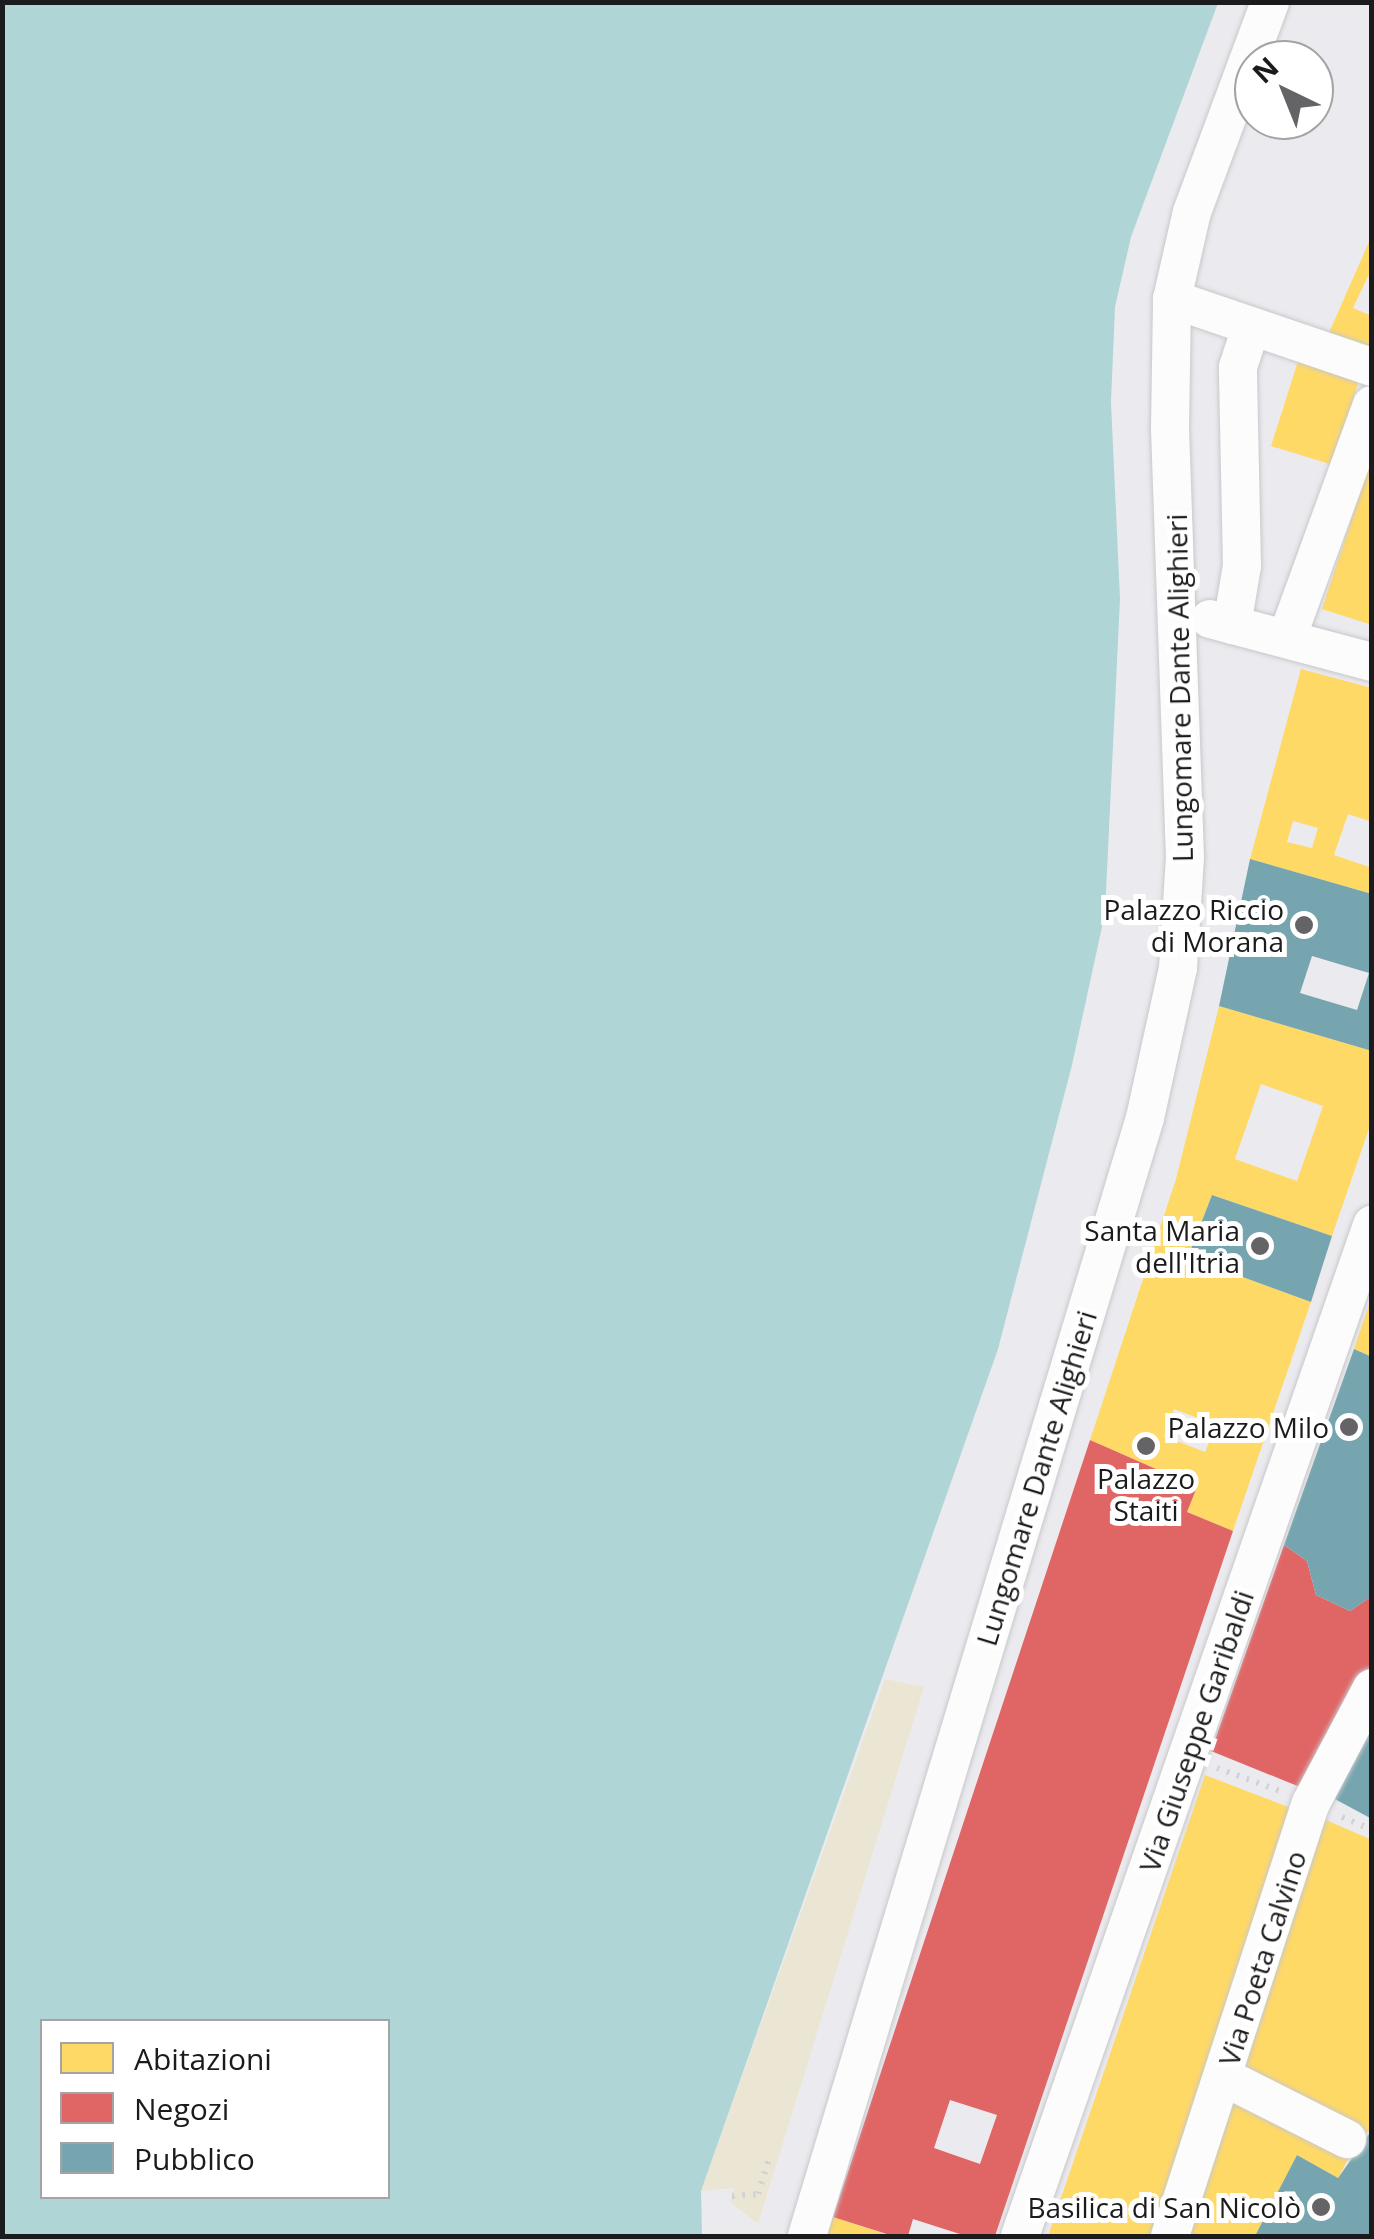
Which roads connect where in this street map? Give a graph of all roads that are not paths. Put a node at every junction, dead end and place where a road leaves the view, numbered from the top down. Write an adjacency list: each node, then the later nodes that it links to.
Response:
1 (1270, 2): 2 (street, Lungomare Dante Alighieri)
2 (1172, 300): 3 (street); 6 (street, Lungomare Dante Alighieri)
3 (1252, 327): 4 (street); 7 (street)
4 (1372, 367)
5 (1372, 404): 8 (street)
6 (1181, 611): 7 (street); 14 (street, Lungomare Dante Alighieri)
7 (1232, 624): 8 (street)
8 (1287, 638): 9 (street)
9 (1372, 662)
10 (1372, 1225): 15 (street, Via Giuseppe Garibaldi)
11 (1372, 1688): 12 (street, Via Poeta Calvino)
12 (1224, 2077): 13 (street); 16 (street, Via Poeta Calvino)
13 (1347, 2139)
14 (807, 2236)
15 (1020, 2236)
16 (1170, 2236)

